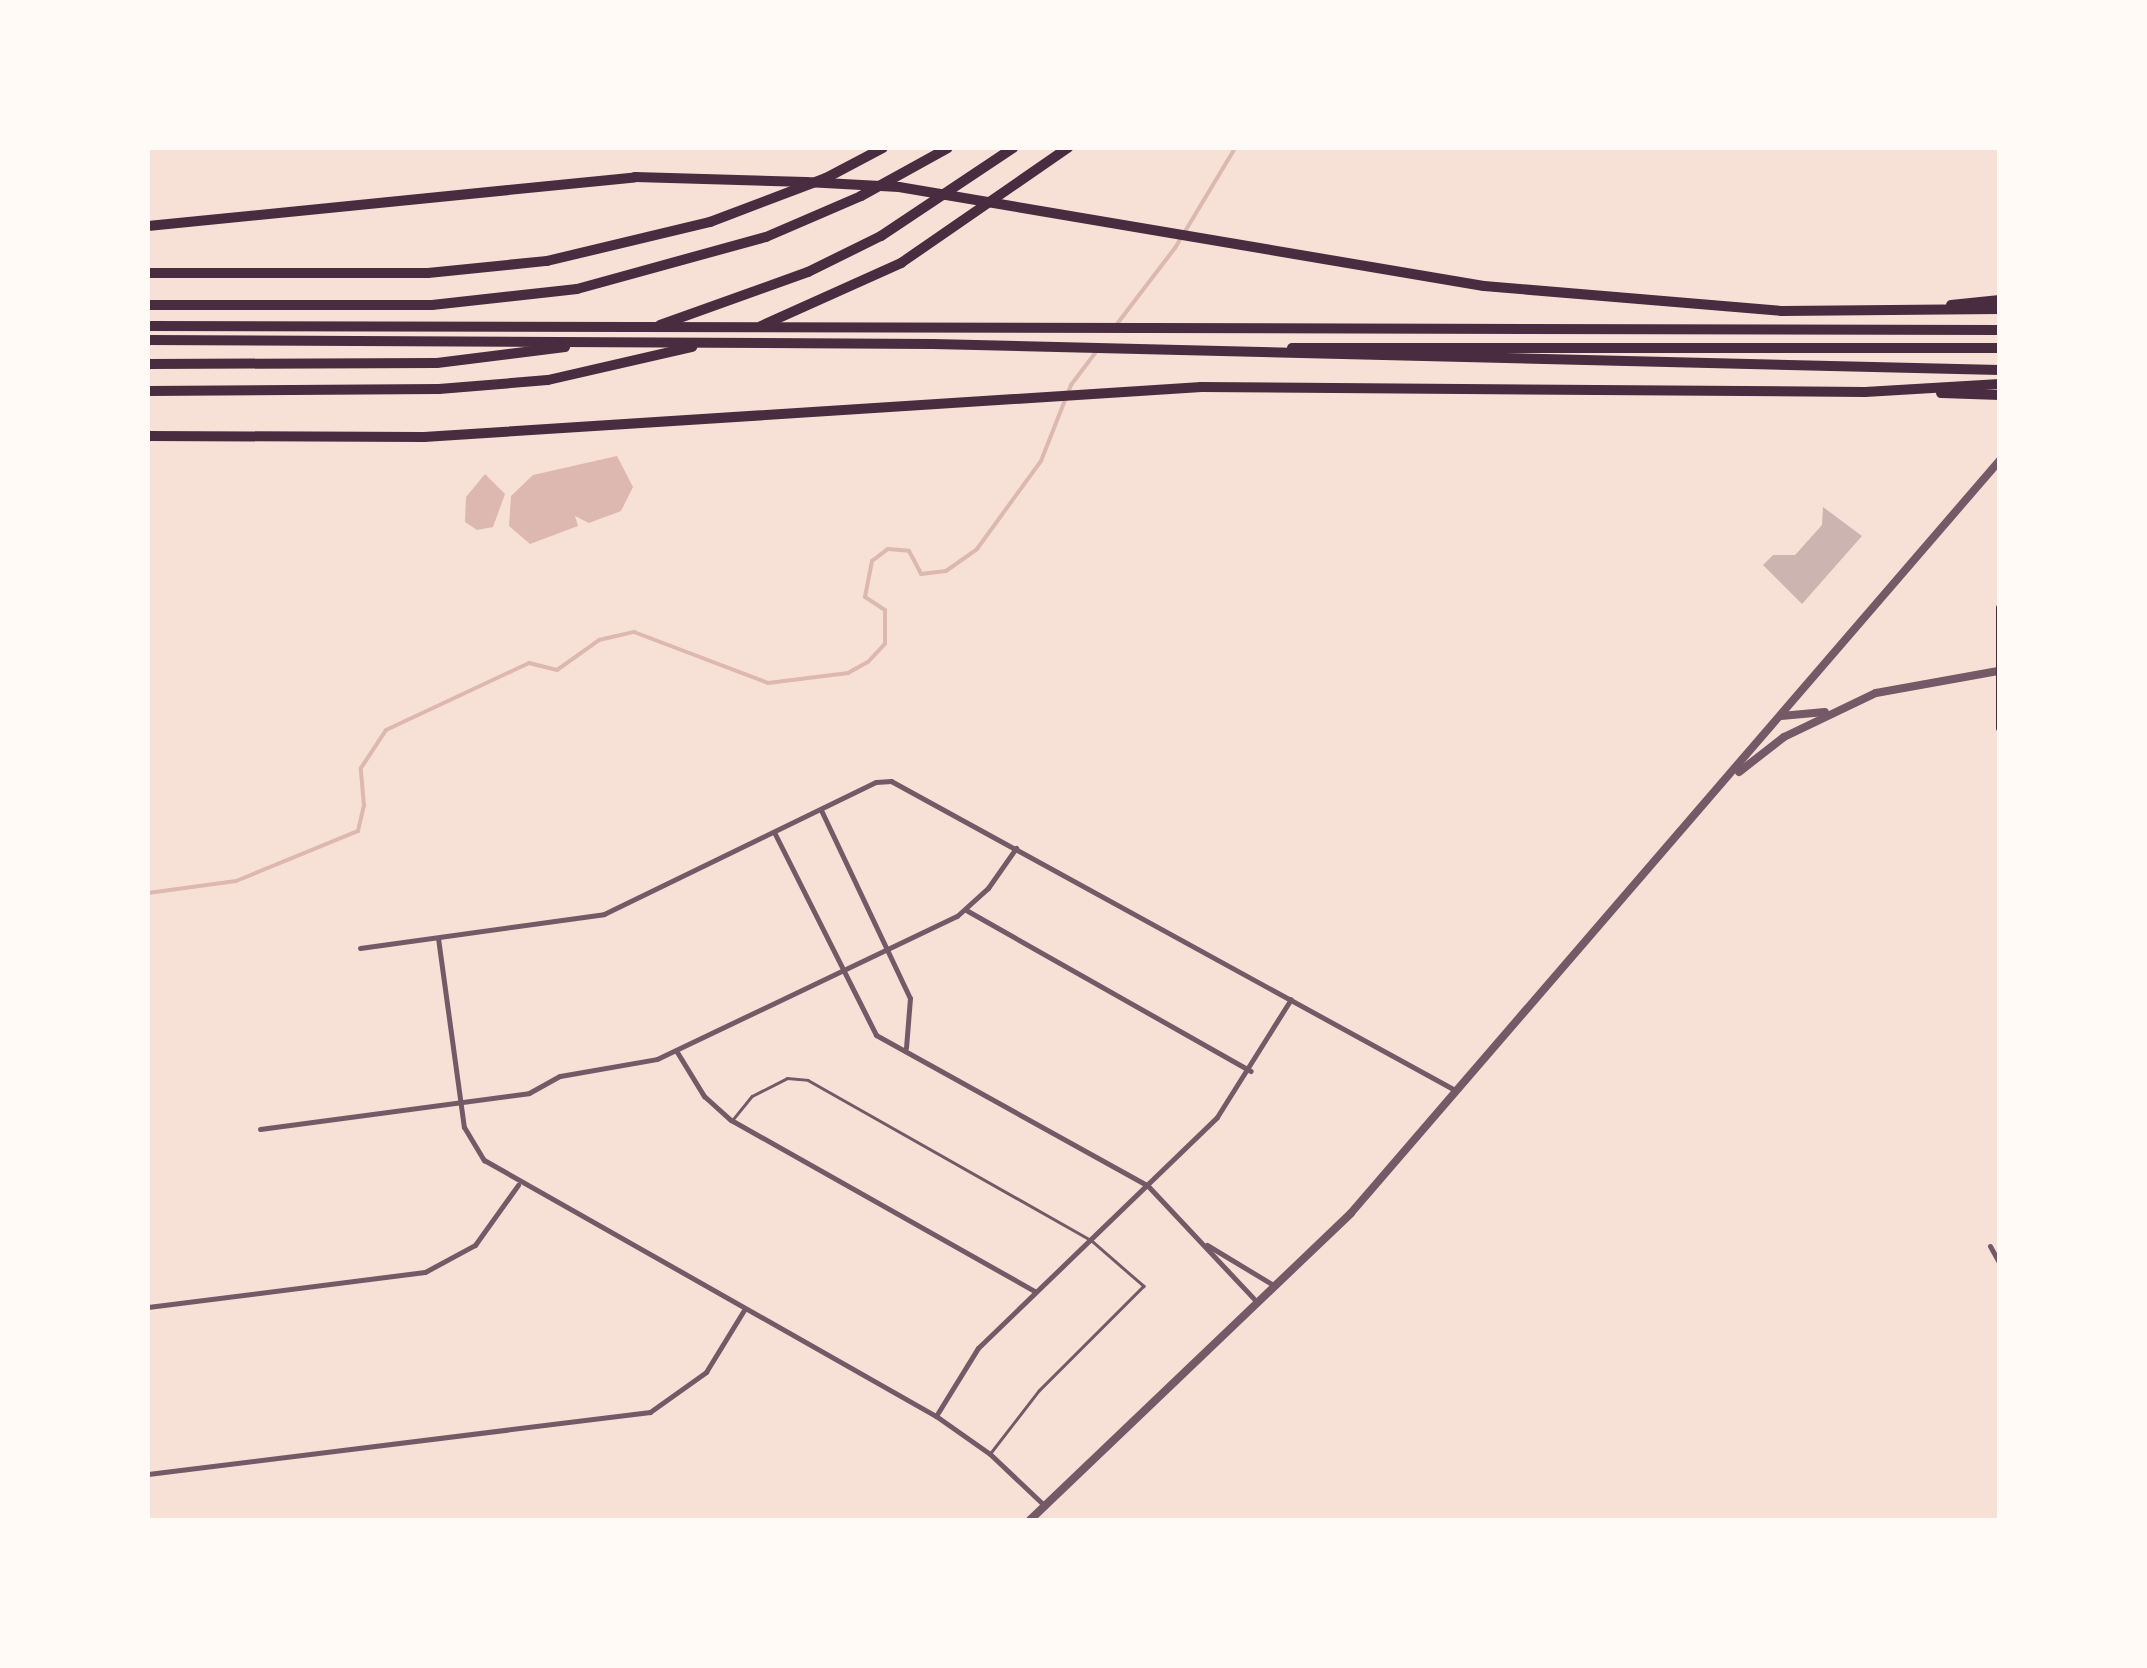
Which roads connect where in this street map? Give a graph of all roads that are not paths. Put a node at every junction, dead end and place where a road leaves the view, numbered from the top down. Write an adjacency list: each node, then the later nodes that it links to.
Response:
1 (883, 148): 6 (highway)
2 (948, 148): 8 (highway)
3 (1013, 148): 16 (highway)
4 (1068, 148): 19 (highway)
5 (148, 226): 9 (highway)
6 (148, 273)
7 (2000, 300): 9 (highway)
8 (148, 305)
9 (1929, 310): 10 (highway)
10 (2000, 310)
11 (148, 326): 12 (highway)
12 (2000, 330)
13 (148, 340): 15 (highway)
14 (2000, 348): 15 (highway)
15 (1246, 350): 17 (highway)
16 (148, 364)
17 (2000, 370)
18 (2000, 384): 20 (highway)
19 (148, 390)
20 (1865, 392): 21 (highway); 22 (highway)
21 (2000, 395)
22 (148, 436)
23 (2000, 460): 27 (street)
24 (2000, 608): 25 (main road)
25 (1999, 671): 26 (street); 28 (main road)
26 (1835, 710): 27 (street); 29 (street)
27 (1780, 716): 29 (street)
28 (2000, 728)
29 (1727, 781): 42 (street)
30 (821, 810): 31 (street); 32 (street); 36 (street)
31 (774, 832): 34 (street); 37 (street)
32 (1016, 848): 33 (street); 38 (street)
33 (966, 910): 36 (street); 41 (street)
34 (438, 938): 35 (street); 43 (street)
35 (360, 948)
36 (888, 949): 37 (street); 39 (street)
37 (842, 972): 39 (street); 40 (street)
38 (1290, 999): 41 (street); 42 (street)
39 (906, 1048): 47 (street)
40 (676, 1051): 43 (street); 44 (street)
41 (1250, 1071): 47 (street)
42 (1458, 1091): 52 (street)
43 (461, 1102): 45 (street); 46 (street)
44 (731, 1120): 48 (lane); 53 (street)
45 (260, 1129)
46 (518, 1185): 55 (street); 56 (street)
47 (1148, 1186): 48 (street); 49 (street)
48 (1091, 1240): 53 (street); 58 (lane)
49 (1200, 1240): 52 (street); 54 (street)
50 (1990, 1246): 51 (street)
51 (2000, 1264)
52 (1277, 1288): 54 (street)
53 (1035, 1291): 57 (street)
54 (1259, 1304): 60 (street)
55 (148, 1306)
56 (744, 1310): 57 (street); 59 (street)
57 (936, 1416): 58 (street)
58 (990, 1454): 60 (street)
59 (148, 1474)
60 (1045, 1506): 61 (street)
61 (1030, 1520)

